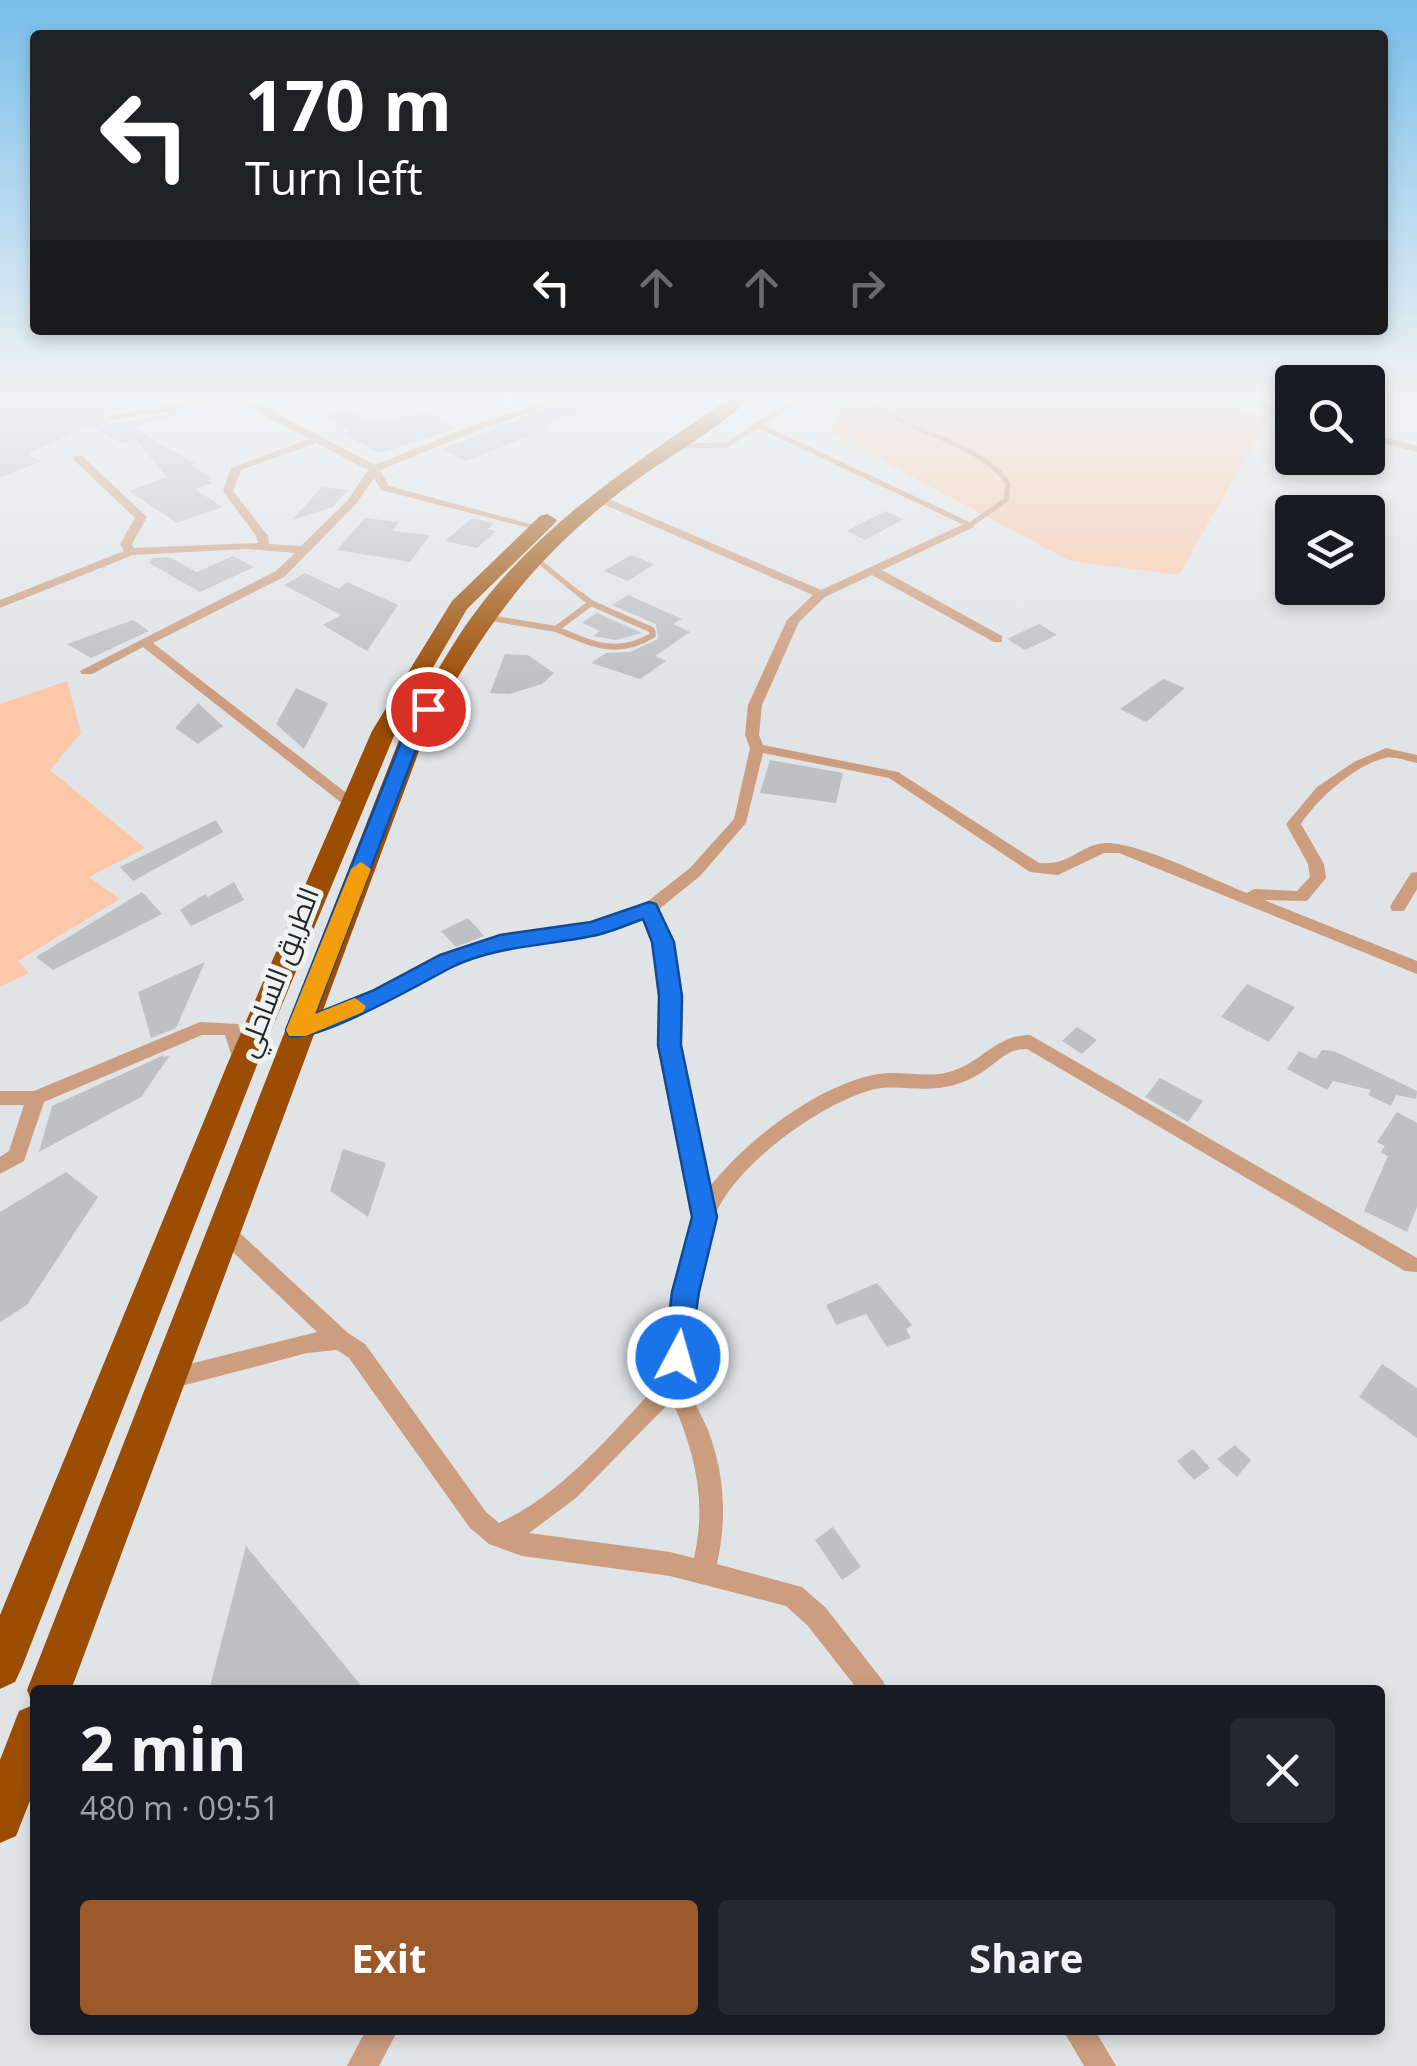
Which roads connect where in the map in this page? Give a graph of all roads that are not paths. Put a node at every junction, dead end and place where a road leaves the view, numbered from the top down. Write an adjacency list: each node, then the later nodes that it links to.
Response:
1 (114, 491): 14 (street)
2 (231, 491): 12 (street)
3 (359, 491): 13 (street)
4 (394, 491): 11 (street)
5 (580, 491): 11 (highway, الطريق الساحلي)
6 (610, 491): 9 (highway, الطريق الساحلي)
7 (898, 491): 10 (lane)
8 (1010, 491): 10 (lane)
9 (600, 499): 11 (highway, الطريق الساحلي); 16 (street)
10 (970, 525): 15 (street)
11 (536, 544): 17 (lane); 19 (highway, الطريق الساحلي); 26 (highway, الطريق الساحلي)
12 (264, 546): 13 (street); 14 (street)
13 (304, 550): 22 (street)
14 (131, 552): 18 (street)
15 (872, 570): 16 (street); 21 (street)
16 (821, 594): 24 (street)
17 (591, 603): 20 (lane); 20 (lane)
18 (0, 604)
19 (484, 618): 20 (lane); 32 (highway, الطريق الساحلي)
20 (556, 628)
21 (998, 638)
22 (144, 642): 23 (street); 26 (street)
23 (87, 670)
24 (757, 748): 28 (street); 30 (street)
25 (1417, 758): 28 (street)
26 (353, 805): 33 (highway, الطريق الساحلي)
27 (1417, 877): 29 (street)
28 (1224, 889): 31 (street)
29 (1398, 907)
30 (649, 909): 32 (street); 37 (street)
31 (1417, 968)
32 (298, 1030): 38 (highway, الطريق الساحلي)
33 (242, 1065): 35 (street); 45 (highway, الطريق الساحلي)
34 (0, 1098): 35 (street)
35 (36, 1098): 36 (street)
36 (0, 1166)
37 (704, 1217): 39 (street); 42 (street)
38 (222, 1229): 40 (street); 41 (highway, الطريق الساحلي)
39 (1412, 1265)
40 (340, 1340): 41 (street); 43 (street)
41 (166, 1380): 46 (highway, الطريق الساحلي)
42 (677, 1380): 43 (street); 44 (street)
43 (496, 1536): 44 (street)
44 (703, 1571): 47 (street)
45 (0, 1667)
46 (51, 1685)
47 (870, 1685)
48 (30, 1740): 49 (highway)
49 (0, 1820)
50 (380, 2035): 52 (street)
51 (1081, 2035): 53 (street)
52 (362, 2066)
53 (1101, 2066)

